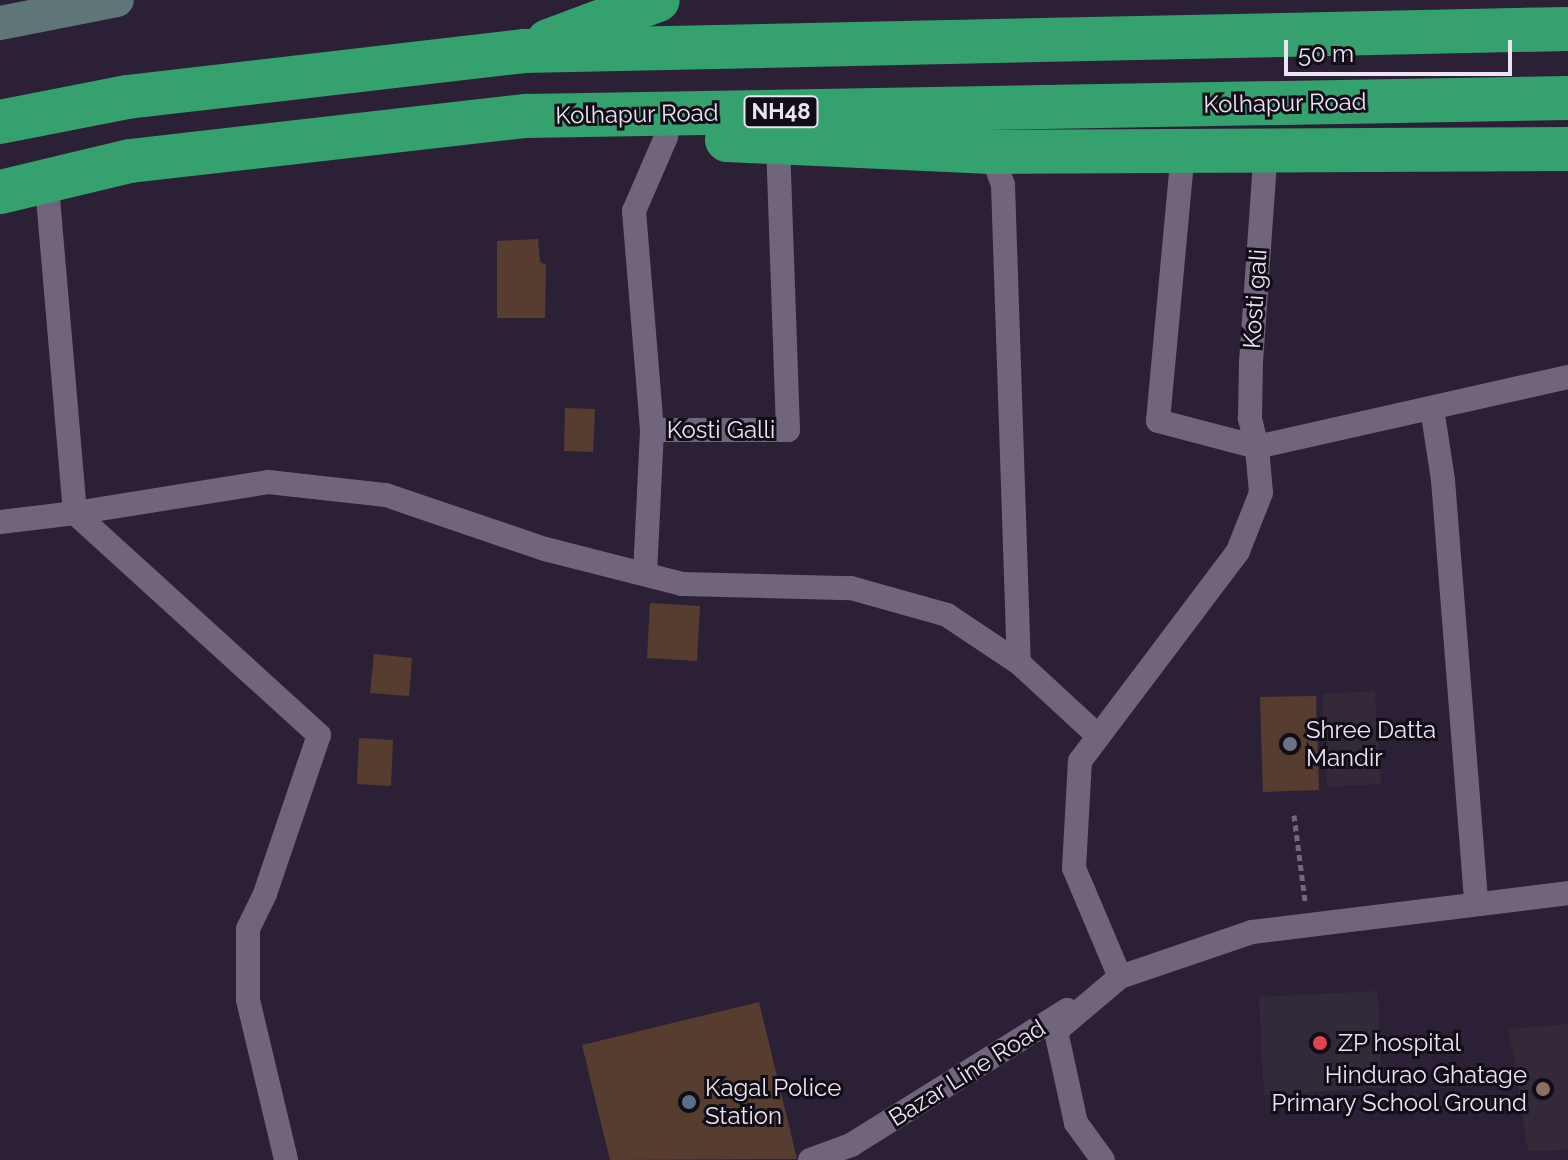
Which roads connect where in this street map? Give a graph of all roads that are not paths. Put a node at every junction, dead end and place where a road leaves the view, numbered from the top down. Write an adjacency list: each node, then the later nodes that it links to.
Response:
1 (117, 0): 3 (street)
2 (658, 0): 5 (highway)
3 (4, 15)
4 (1568, 29): 5 (highway)
5 (524, 51): 8 (highway)
6 (1568, 98): 7 (highway, Kolhapur Road / NH48)
7 (596, 115): 9 (highway); 15 (highway, Kolhapur Road / NH48)
8 (0, 122)
9 (666, 137): 10 (highway); 19 (street)
10 (778, 142): 14 (highway); 19 (street, Kosti Galli)
11 (1568, 149): 12 (highway)
12 (1266, 150): 13 (highway); 20 (street, Kosti gali)
13 (1183, 151): 14 (highway); 20 (street)
14 (991, 152): 24 (street)
15 (47, 184): 16 (highway, Kolhapur Road / NH48); 21 (street)
16 (0, 192)
17 (1568, 377): 18 (street)
18 (1432, 408): 20 (street); 27 (street)
19 (652, 430): 23 (street, Kosti Galli)
20 (1257, 447): 25 (street, Kosti gali)
21 (75, 513): 22 (street); 23 (street); 30 (street)
22 (0, 522)
23 (645, 574): 24 (street)
24 (1019, 663): 25 (street)
25 (1098, 736): 28 (street, Kosti gali)
26 (1568, 893): 27 (street)
27 (1476, 904): 28 (street)
28 (1120, 977): 29 (street, Bazar Line Road); 31 (street)
29 (821, 1158)
30 (286, 1160)
31 (1103, 1160)

